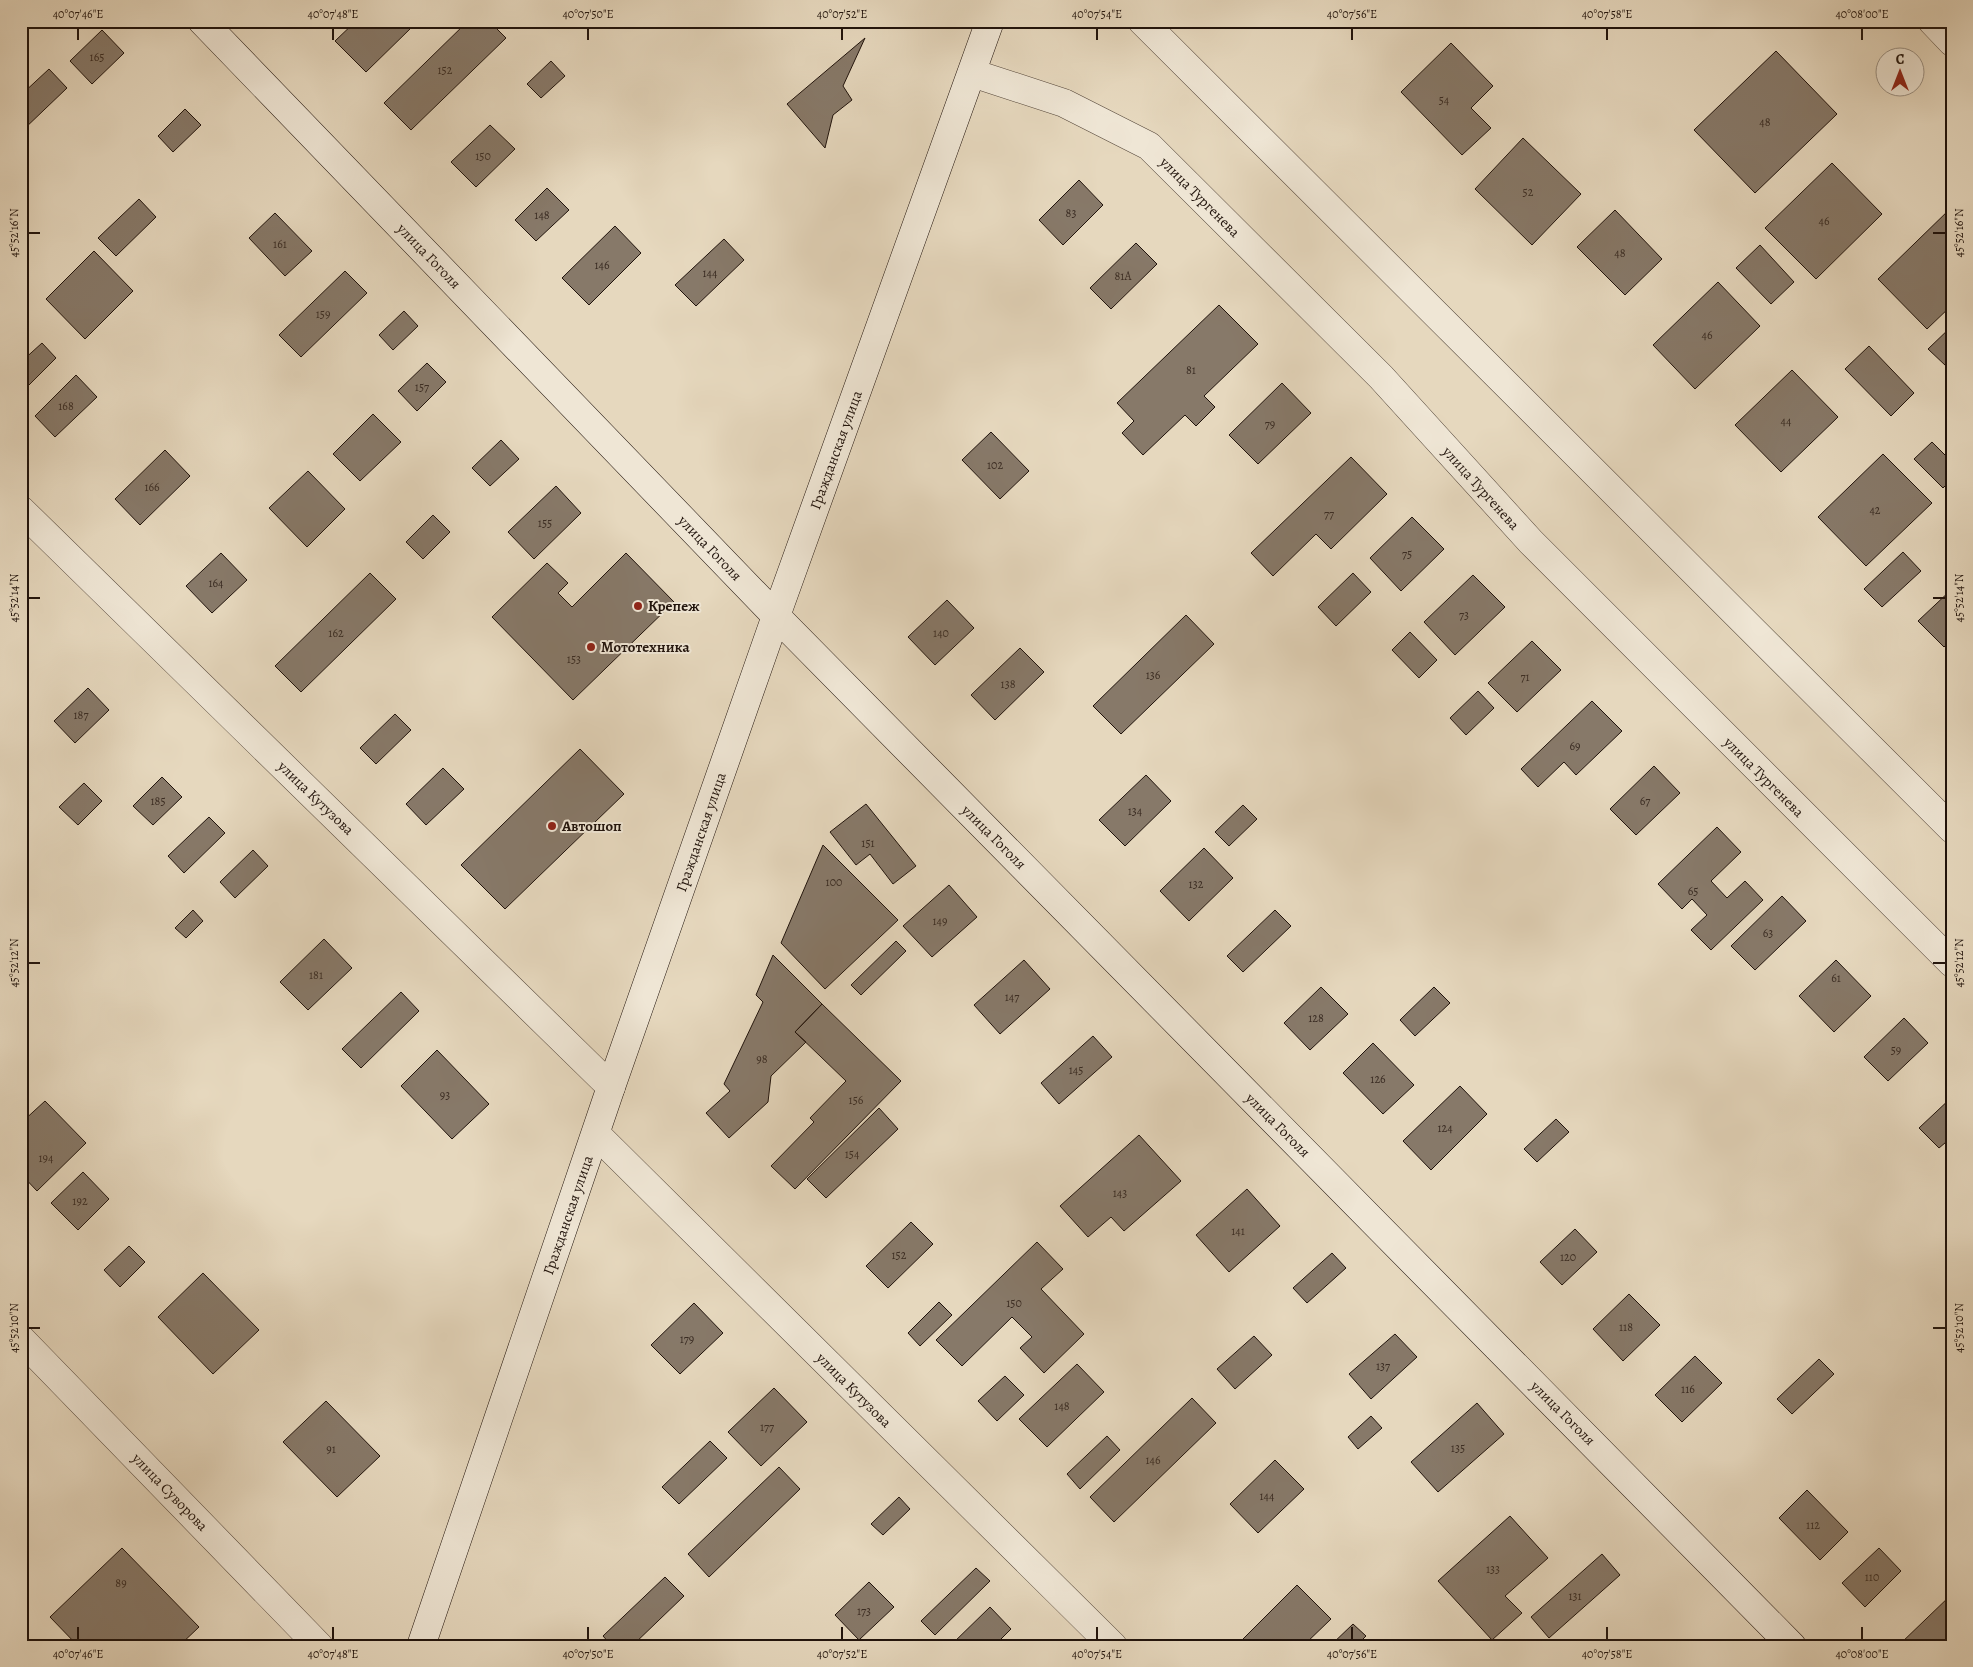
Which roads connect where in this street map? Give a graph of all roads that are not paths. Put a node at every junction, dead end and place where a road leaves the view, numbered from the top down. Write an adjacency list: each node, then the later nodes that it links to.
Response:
1 (202, 21): 8 (street, улица Гоголя)
2 (990, 21): 6 (street, Гражданская улица)
3 (1142, 21): 9 (street)
4 (1932, 21): 5 (street)
5 (1952, 42)
6 (972, 73): 8 (street, Гражданская улица); 10 (street, улица Тургенева)
7 (21, 510): 11 (street, улица Кутузова)
8 (776, 616): 11 (street, Гражданская улица); 17 (street, улица Гоголя)
9 (1952, 829)
10 (1952, 963)
11 (611, 1087): 12 (street, Гражданская улица)
12 (596, 1134): 15 (street, Гражданская улица); 16 (street, улица Кутузова)
13 (21, 1339): 14 (street, улица Суворова)
14 (319, 1646)
15 (421, 1646)
16 (1113, 1646)
17 (1792, 1646)

